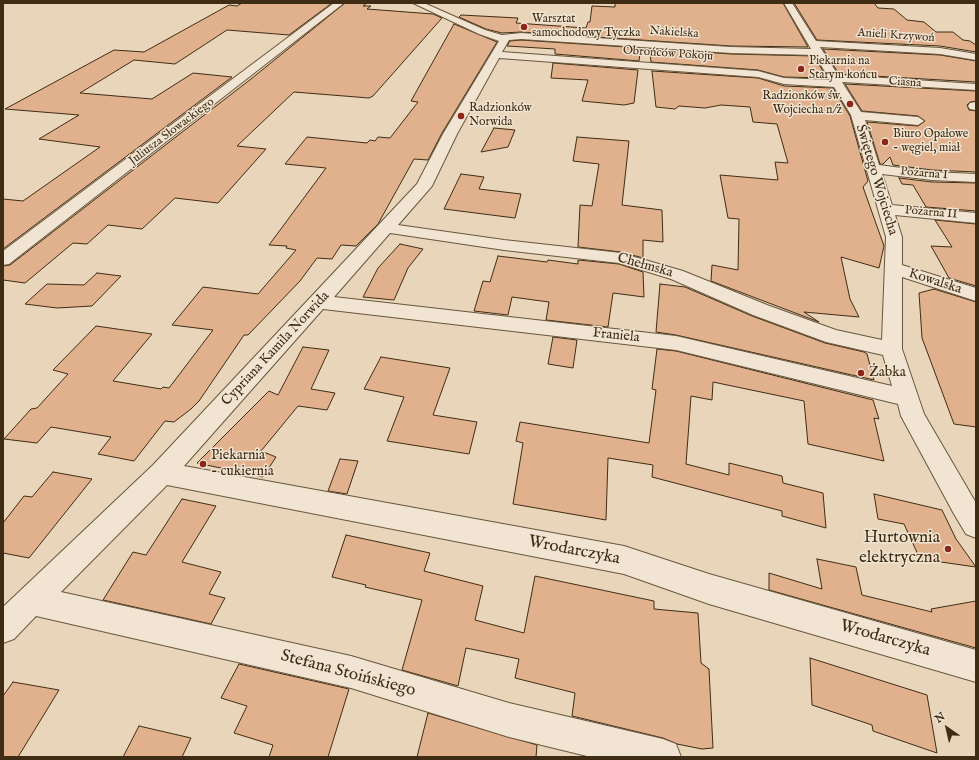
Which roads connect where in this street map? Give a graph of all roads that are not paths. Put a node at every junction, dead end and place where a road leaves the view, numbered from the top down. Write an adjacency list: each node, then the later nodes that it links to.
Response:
1 (340, 3): 16 (street, Juliusza Słowackiego)
2 (417, 3): 4 (street)
3 (788, 3): 5 (street, Świętego Wojciecha)
4 (502, 44): 5 (street, Nakielska); 7 (street, Obrońców Pokoju); 15 (street, Cypriana Kamila Norwida)
5 (815, 48): 6 (street, Anieli Krzywoń); 7 (street, Świętego Wojciecha)
6 (976, 58)
7 (836, 81): 8 (street, Ciasna); 9 (street, Świętego Wojciecha)
8 (976, 87)
9 (857, 115): 10 (street); 11 (street, Świętego Wojciecha)
10 (918, 121)
11 (872, 168): 12 (street, Pożarna I); 13 (street, Świętego Wojciecha)
12 (976, 178)
13 (885, 209): 14 (street, Pożarna II); 17 (street, Świętego Wojciecha)
14 (976, 218)
15 (387, 228): 19 (street, Cypriana Kamila Norwida); 20 (street, Chełmska)
16 (3, 260)
17 (893, 268): 18 (street, Kowalska); 20 (street, Świętego Wojciecha)
18 (976, 295)
19 (319, 302): 21 (street, Franiela); 22 (street, Cypriana Kamila Norwida)
20 (892, 349): 21 (street, Świętego Wojciecha)
21 (908, 398): 23 (street, Świętego Wojciecha)
22 (162, 473): 24 (street, Cypriana Kamila Norwida); 26 (street, Wrodarczyka)
23 (976, 525)
24 (31, 600): 25 (street, Cypriana Kamila Norwida); 27 (street, Stefana Stoińskiego)
25 (3, 628)
26 (976, 666)
27 (663, 757)

